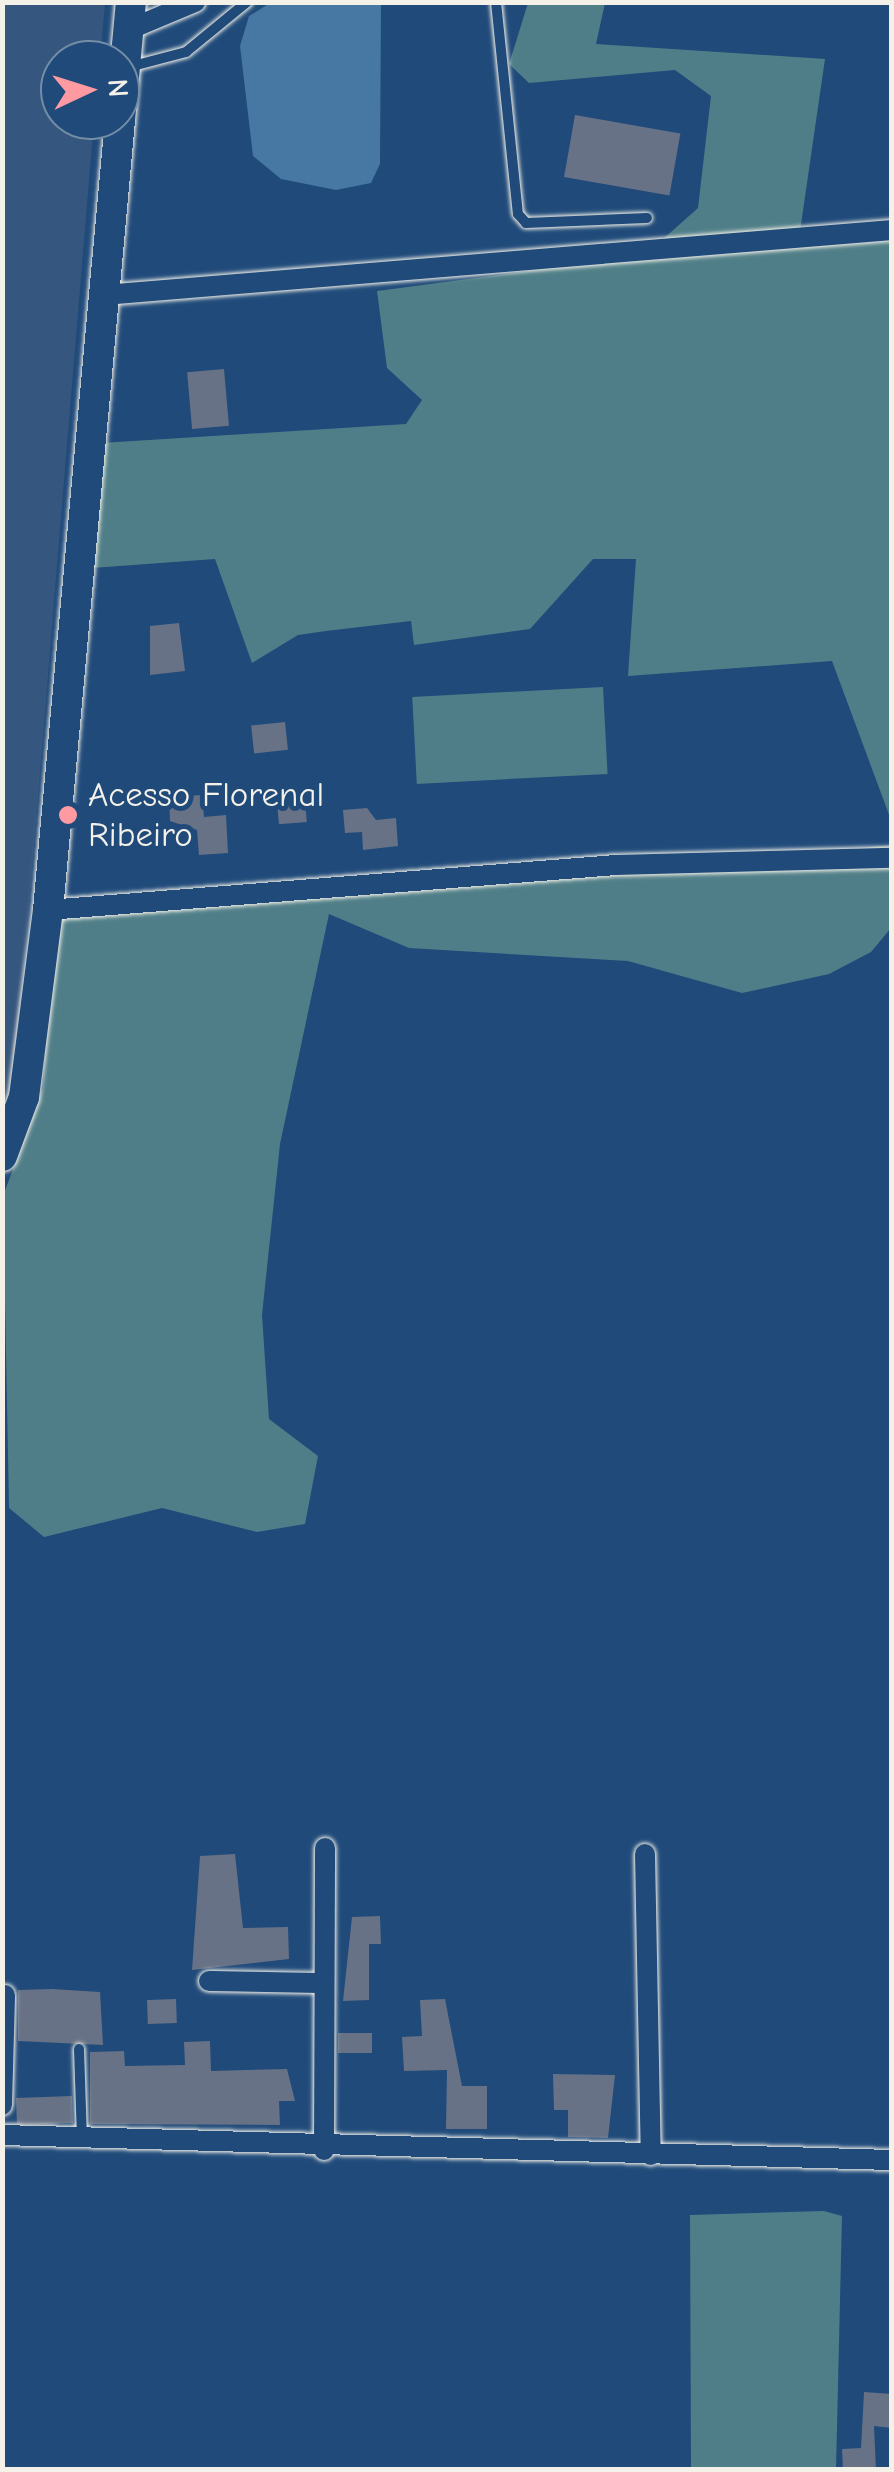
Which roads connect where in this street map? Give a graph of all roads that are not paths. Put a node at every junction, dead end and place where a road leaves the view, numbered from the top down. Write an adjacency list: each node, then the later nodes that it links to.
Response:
1 (195, 2): 4 (street)
2 (248, 2): 5 (lane)
3 (496, 2): 7 (lane)
4 (129, 16)
5 (140, 63)
6 (118, 140): 9 (street)
7 (647, 218)
8 (892, 230): 9 (street)
9 (104, 295): 11 (street)
10 (892, 858): 11 (street)
11 (48, 910): 12 (street)
12 (2, 1156)
13 (325, 1848): 16 (street)
14 (645, 1854): 23 (street)
15 (209, 1980): 16 (street)
16 (322, 1983): 22 (street)
17 (6, 1994): 19 (street)
18 (79, 2049): 21 (lane)
19 (2, 2105)
20 (2, 2135): 21 (street)
21 (82, 2139): 22 (street)
22 (324, 2150): 23 (street)
23 (651, 2155): 24 (street)
24 (892, 2160)

